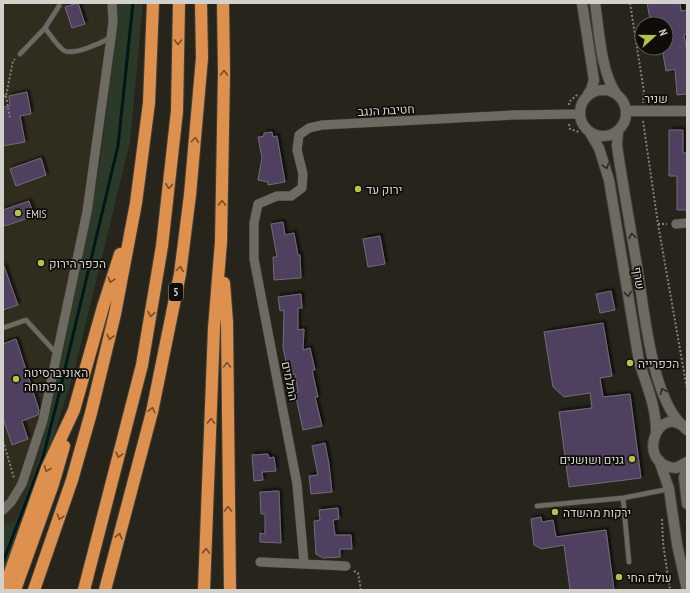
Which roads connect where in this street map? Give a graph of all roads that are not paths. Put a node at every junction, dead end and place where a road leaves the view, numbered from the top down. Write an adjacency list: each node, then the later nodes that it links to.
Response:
1 (112, 3): 10 (street)
2 (153, 3): 19 (highway)
3 (179, 3): 43 (highway, 5, one-way to 43)
4 (201, 3): 44 (highway, 5, one-way to 4)
5 (223, 3): 23 (highway, one-way to 5)
6 (582, 3): 13 (street)
7 (595, 3): 12 (street)
8 (59, 6): 9 (lane)
9 (45, 28): 10 (lane); 11 (lane)
10 (112, 38): 25 (street)
11 (20, 54)
12 (616, 93): 13 (street); 14 (street)
13 (588, 94): 16 (street)
14 (626, 111): 15 (street, שניר); 17 (street)
15 (687, 111)
16 (580, 114): 18 (street); 20 (street, חטיבת הנגב)
17 (618, 130): 18 (street); 27 (street, שרף, one-way to 17)
18 (589, 131): 28 (street, שרף, one-way to 28)
19 (136, 203): 26 (highway, one-way to 26); 42 (highway, one-way to 42)
20 (258, 204): 38 (street, התלמים)
21 (687, 223): 22 (street)
22 (676, 224)
23 (221, 242): 45 (highway, one-way to 23); 46 (highway, one-way to 23)
24 (3, 328): 25 (lane)
25 (57, 354): 35 (street)
26 (74, 410): 40 (highway, one-way to 40); 41 (highway)
27 (684, 427): 28 (street)
28 (656, 431): 29 (street, שרף)
29 (659, 460): 30 (street); 31 (street)
30 (687, 463): 33 (street)
31 (669, 489): 32 (lane); 47 (street)
32 (623, 498): 34 (lane); 37 (lane)
33 (687, 504)
34 (537, 506)
35 (3, 510)
36 (260, 562): 38 (street)
37 (629, 562)
38 (304, 563): 39 (street)
39 (346, 566)
40 (3, 590)
41 (15, 590)
42 (34, 590)
43 (84, 590)
44 (105, 590)
45 (204, 590)
46 (230, 590)
47 (687, 590)

